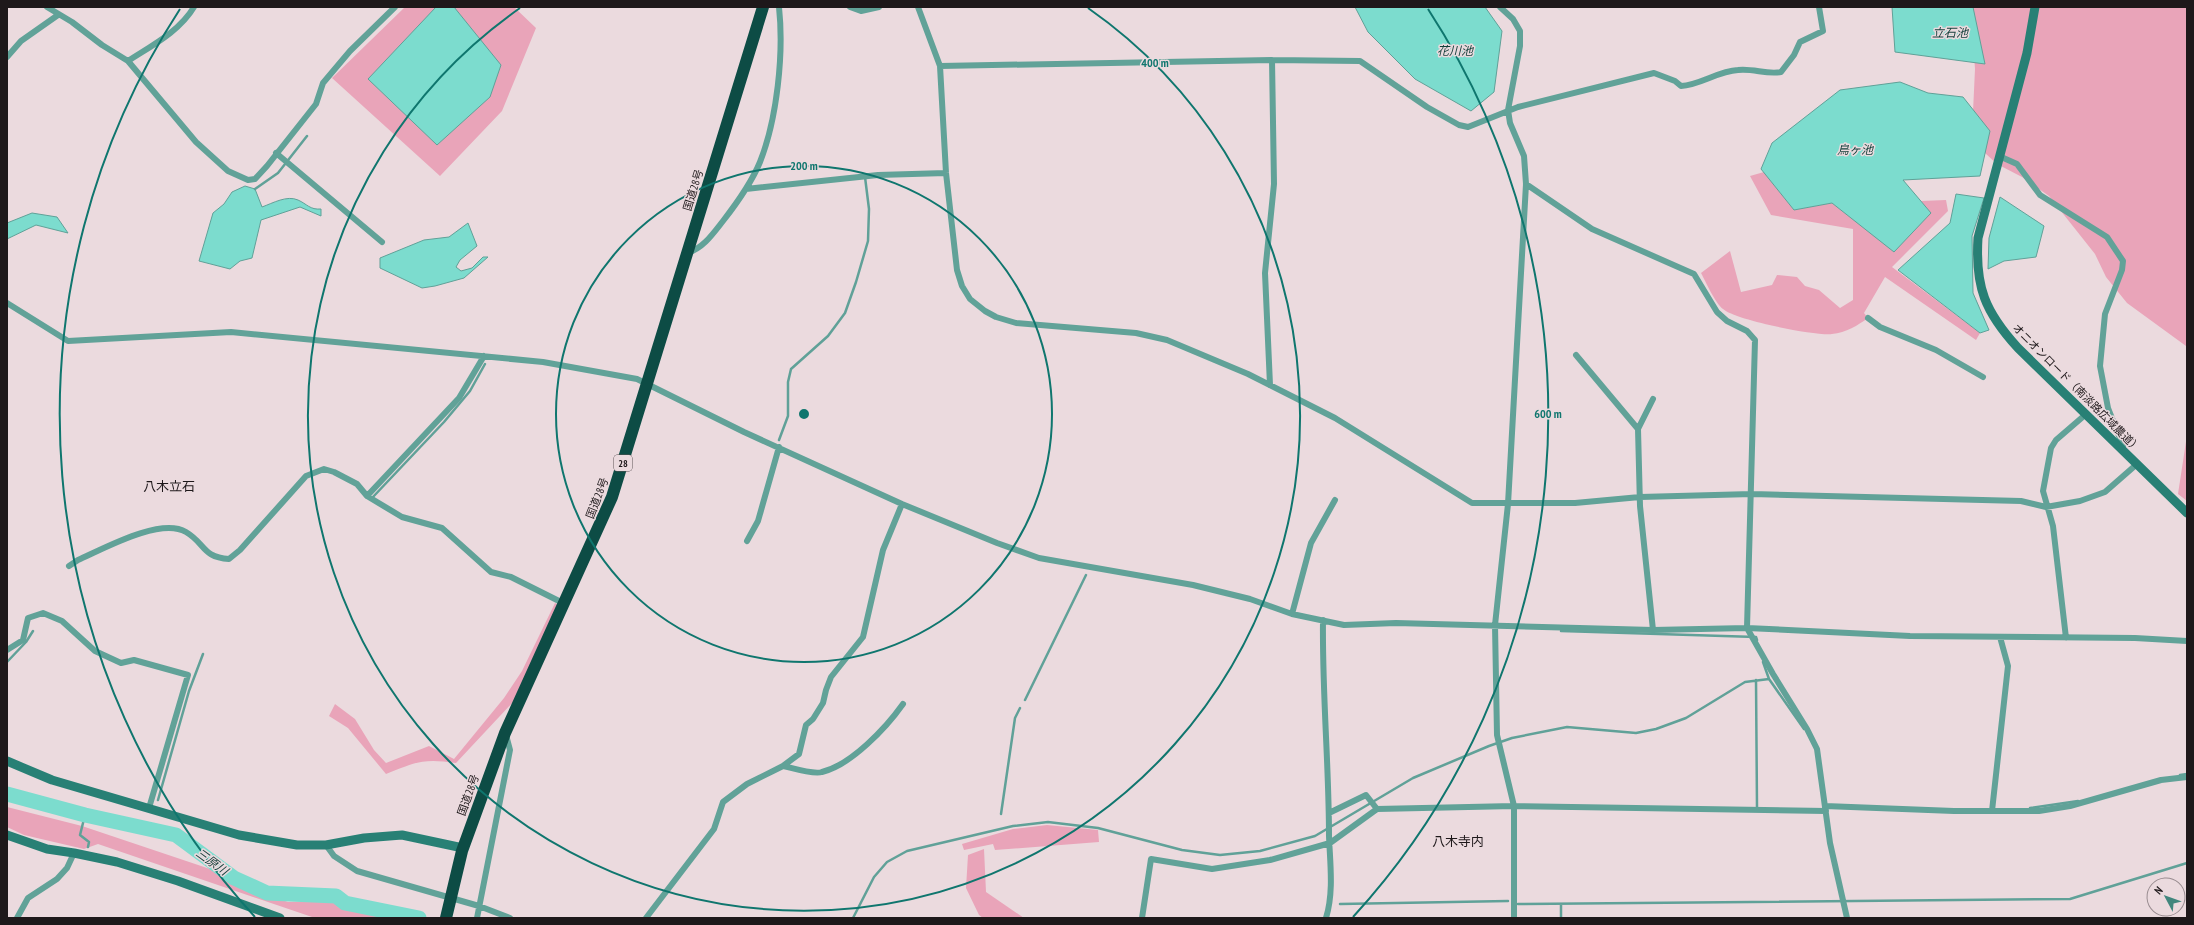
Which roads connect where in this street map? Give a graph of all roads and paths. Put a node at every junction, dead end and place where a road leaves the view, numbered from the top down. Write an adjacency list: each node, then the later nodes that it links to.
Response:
1 (47, 7): 12 (street)
2 (194, 7): 15 (street)
3 (394, 7): 18 (street)
4 (763, 7): 24 (highway, 国道28号 / 28)
5 (779, 7): 22 (street)
6 (850, 7): 7 (street)
7 (879, 7)
8 (918, 7): 16 (street)
9 (1500, 7): 17 (street)
10 (1819, 7): 17 (street)
11 (2035, 7): 19 (street, オニオンロード（南淡路広域農道）)
12 (58, 15): 13 (street); 15 (street)
13 (7, 57)
14 (1272, 60): 16 (street); 17 (street); 30 (street)
15 (128, 62): 18 (street)
16 (940, 66): 20 (street)
17 (1508, 110): 21 (street)
18 (276, 153): 23 (street)
19 (1999, 156): 33 (street, オニオンロード（南淡路広域農道）); 36 (street)
20 (946, 173): 22 (street); 30 (street)
21 (1526, 184): 38 (street); 43 (street)
22 (746, 189): 24 (street)
23 (382, 242)
24 (688, 253): 31 (highway, 国道28号 / 28)
25 (7, 303): 28 (street)
26 (1868, 318): 29 (street)
27 (1576, 355): 34 (street)
28 (484, 356): 31 (street); 39 (street)
29 (1983, 377)
30 (1270, 385): 43 (street)
31 (648, 386): 35 (street); 48 (highway, 国道28号 / 28)
32 (1654, 399): 34 (street)
33 (2085, 415): 36 (street, オニオンロード（南淡路広域農道）); 44 (street)
34 (1638, 429): 40 (street)
35 (779, 447): 42 (street); 46 (street)
36 (2121, 449): 37 (street, オニオンロード（南淡路広域農道）)
37 (2137, 464): 44 (street); 45 (street, オニオンロード（南淡路広域農道）)
38 (1752, 494): 40 (street); 44 (street); 52 (street)
39 (367, 496): 47 (street); 48 (street)
40 (1640, 497): 43 (street); 53 (street)
41 (1335, 500): 49 (street)
42 (902, 504): 49 (street); 61 (street)
43 (1508, 504): 51 (street)
44 (2046, 507): 55 (street)
45 (2187, 513)
46 (747, 541)
47 (69, 566)
48 (563, 603): 59 (highway, 国道28号 / 28)
49 (1292, 614): 50 (street)
50 (1322, 620): 51 (street); 68 (street)
51 (1495, 624): 53 (street); 63 (street)
52 (1747, 628): 53 (street); 54 (street); 66 (street)
53 (1653, 630)
54 (2000, 637): 55 (street); 67 (street)
55 (2066, 638): 56 (street)
56 (2187, 641)
57 (7, 650): 64 (street)
58 (903, 704): 61 (street)
59 (505, 733): 72 (highway, 国道28号 / 28); 75 (street)
60 (7, 760): 64 (street)
61 (783, 766): 80 (street)
62 (2187, 777): 67 (street)
63 (1514, 806): 65 (street); 66 (street); 83 (street)
64 (149, 808): 71 (street)
65 (1377, 809): 68 (street); 70 (street)
66 (1826, 809): 67 (street); 84 (street)
67 (1992, 811)
68 (1329, 815): 70 (street)
69 (7, 835): 73 (street)
70 (1330, 841): 81 (street); 82 (street)
71 (326, 845): 72 (street); 74 (street)
72 (463, 848): 74 (highway, 国道28号 / 28)
73 (74, 853): 76 (street); 77 (street)
74 (450, 902): 75 (street); 78 (highway, 国道28号 / 28)
75 (478, 912): 79 (street)
76 (17, 918)
77 (280, 918)
78 (446, 918)
79 (510, 918)
80 (646, 918)
81 (1142, 918)
82 (1326, 918)
83 (1514, 918)
84 (1847, 918)

